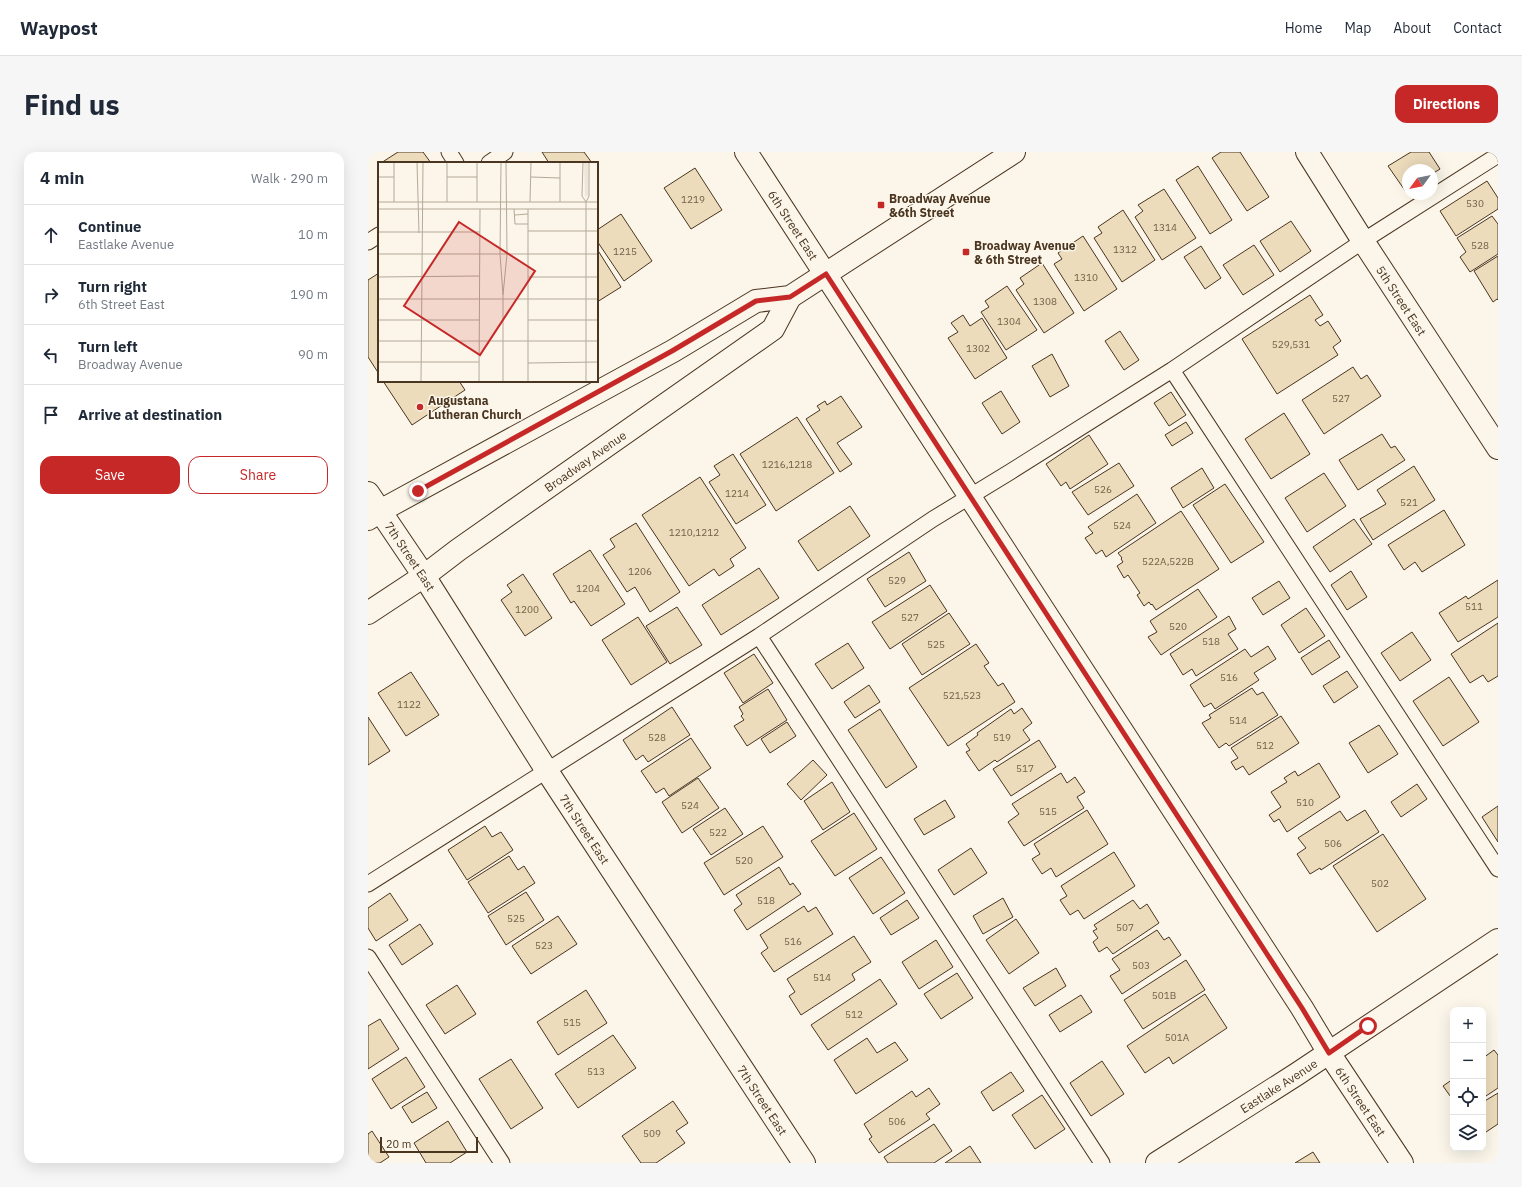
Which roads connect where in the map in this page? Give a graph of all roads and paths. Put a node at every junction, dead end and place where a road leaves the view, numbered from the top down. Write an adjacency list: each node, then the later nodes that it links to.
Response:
1 (448, 152): 7 (lane)
2 (505, 152): 8 (lane)
3 (746, 152): 12 (street, 6th Street East)
4 (1014, 152): 12 (street, Broadway Avenue)
5 (1307, 152): 10 (street, 5th Street East)
6 (1498, 155): 10 (lane)
7 (455, 162)
8 (490, 162)
9 (378, 236): 11 (lane)
10 (1363, 241): 14 (lane); 15 (street, 5th Street East)
11 (368, 242)
12 (826, 274): 13 (street, Broadway Avenue); 17 (street, 6th Street East)
13 (790, 297): 18 (street, Broadway Avenue); 19 (street, Broadway Avenue)
14 (1172, 370): 17 (lane); 23 (lane)
15 (1498, 448)
16 (368, 493): 18 (street, 7th Street East)
17 (970, 496): 21 (lane); 27 (street, 6th Street East)
18 (374, 515): 19 (street, 7th Street East)
19 (424, 576): 20 (street, Broadway Avenue); 22 (street, 7th Street East)
20 (368, 613)
21 (759, 636): 22 (lane); 30 (lane)
22 (547, 771): 24 (lane); 29 (street, 7th Street East)
23 (1498, 869)
24 (368, 884)
25 (1498, 940): 27 (street, Eastlake Avenue)
26 (368, 957): 28 (lane)
27 (1329, 1053): 31 (street, Eastlake Avenue); 32 (street, 6th Street East)
28 (502, 1163)
29 (804, 1163)
30 (1102, 1163)
31 (1157, 1163)
32 (1402, 1163)

